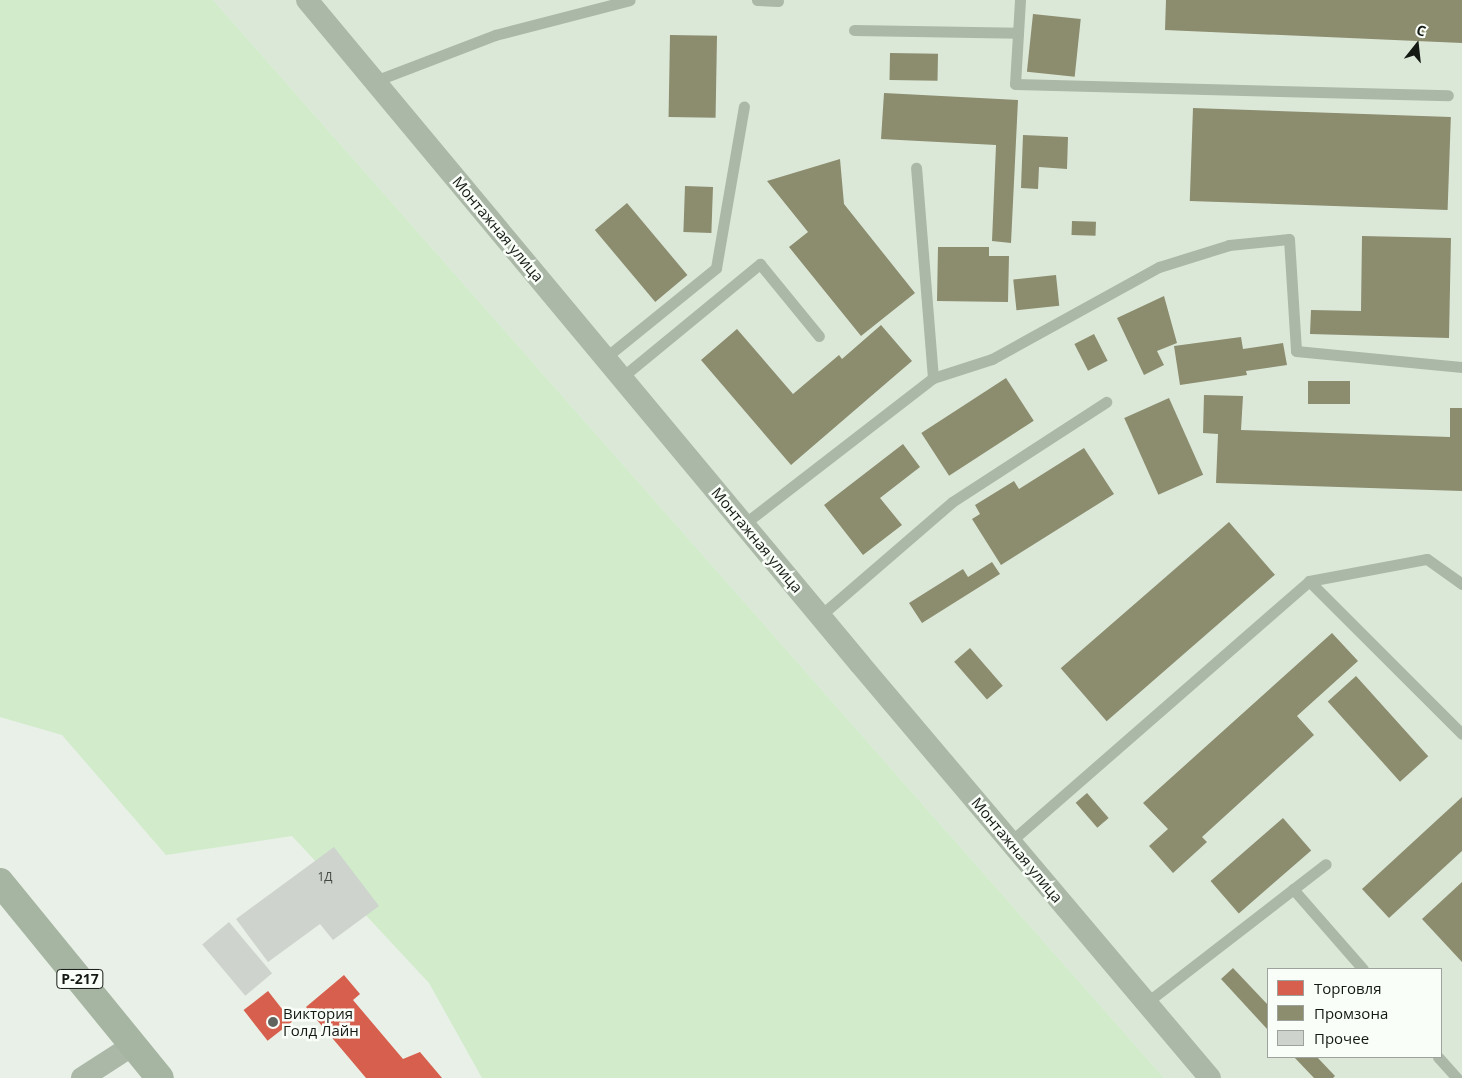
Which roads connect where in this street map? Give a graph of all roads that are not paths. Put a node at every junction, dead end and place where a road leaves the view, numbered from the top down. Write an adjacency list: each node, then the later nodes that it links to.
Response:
1 (307, 0): 8 (street, Монтажная улица)
2 (630, 0): 8 (lane)
3 (757, 0): 5 (lane)
4 (1020, 0): 7 (lane)
5 (778, 1)
6 (854, 30): 7 (lane)
7 (1018, 33): 9 (lane)
8 (374, 81): 13 (street, Монтажная улица)
9 (1448, 95)
10 (744, 106): 13 (lane)
11 (916, 168): 16 (lane)
12 (819, 336): 15 (lane)
13 (605, 358): 15 (street, Монтажная улица)
14 (1462, 367): 16 (lane)
15 (621, 378): 18 (street, Монтажная улица)
16 (933, 378): 18 (lane)
17 (1106, 402): 21 (lane)
18 (744, 524): 21 (street, Монтажная улица)
19 (1309, 582): 20 (lane); 22 (lane); 23 (lane)
20 (1462, 584)
21 (820, 616): 23 (street, Монтажная улица)
22 (1462, 734)
23 (1010, 842): 28 (street, Монтажная улица)
24 (1326, 864): 26 (lane)
25 (0, 882): 29 (highway, Р-217)
26 (1293, 889): 27 (lane); 28 (lane)
27 (1361, 968)
28 (1146, 1003): 33 (street, Монтажная улица)
29 (133, 1045): 31 (street); 32 (highway, Р-217)
30 (1439, 1058): 34 (lane)
31 (82, 1078)
32 (160, 1078)
33 (1210, 1078)
34 (1457, 1078)

